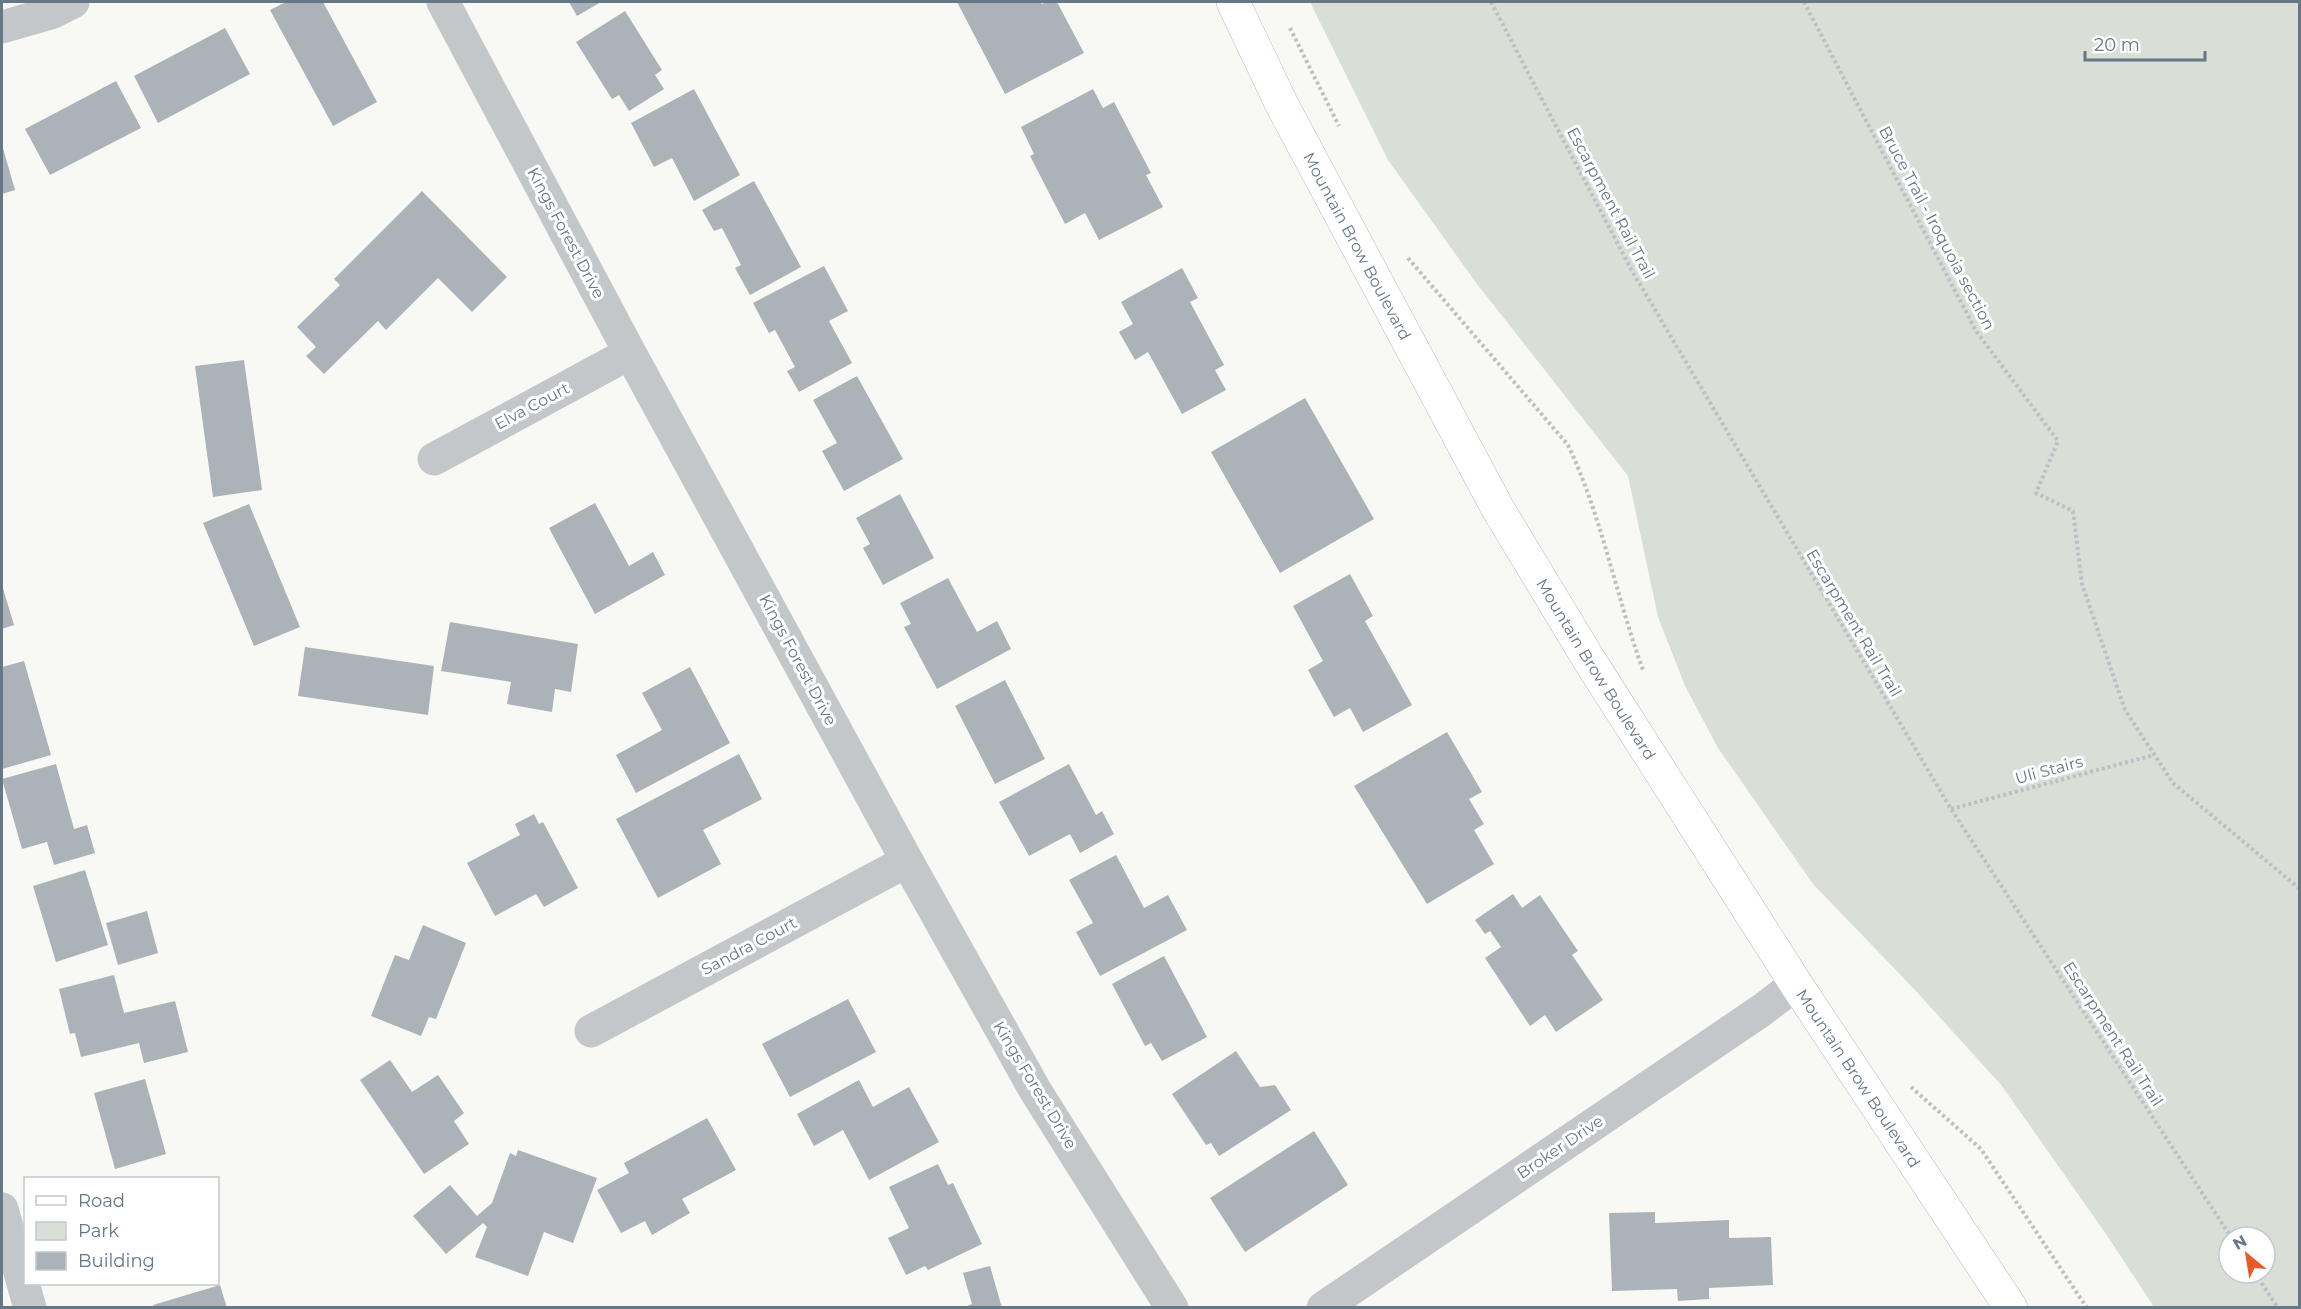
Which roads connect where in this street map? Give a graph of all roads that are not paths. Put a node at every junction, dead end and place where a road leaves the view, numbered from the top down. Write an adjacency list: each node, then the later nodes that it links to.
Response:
1 (73, 2): 4 (street)
2 (443, 2): 5 (street, Kings Forest Drive)
3 (1233, 2): 8 (main road, Mountain Brow Boulevard)
4 (2, 27)
5 (630, 353): 6 (street, Elva Court); 7 (street, Kings Forest Drive)
6 (434, 459)
7 (907, 861): 9 (street, Sandra Court); 12 (street, Kings Forest Drive)
8 (1796, 984): 13 (street, Broker Drive); 14 (main road, Mountain Brow Boulevard)
9 (591, 1031)
10 (2, 1209): 11 (street)
11 (30, 1308)
12 (1172, 1308)
13 (1323, 1308)
14 (2011, 1308)

